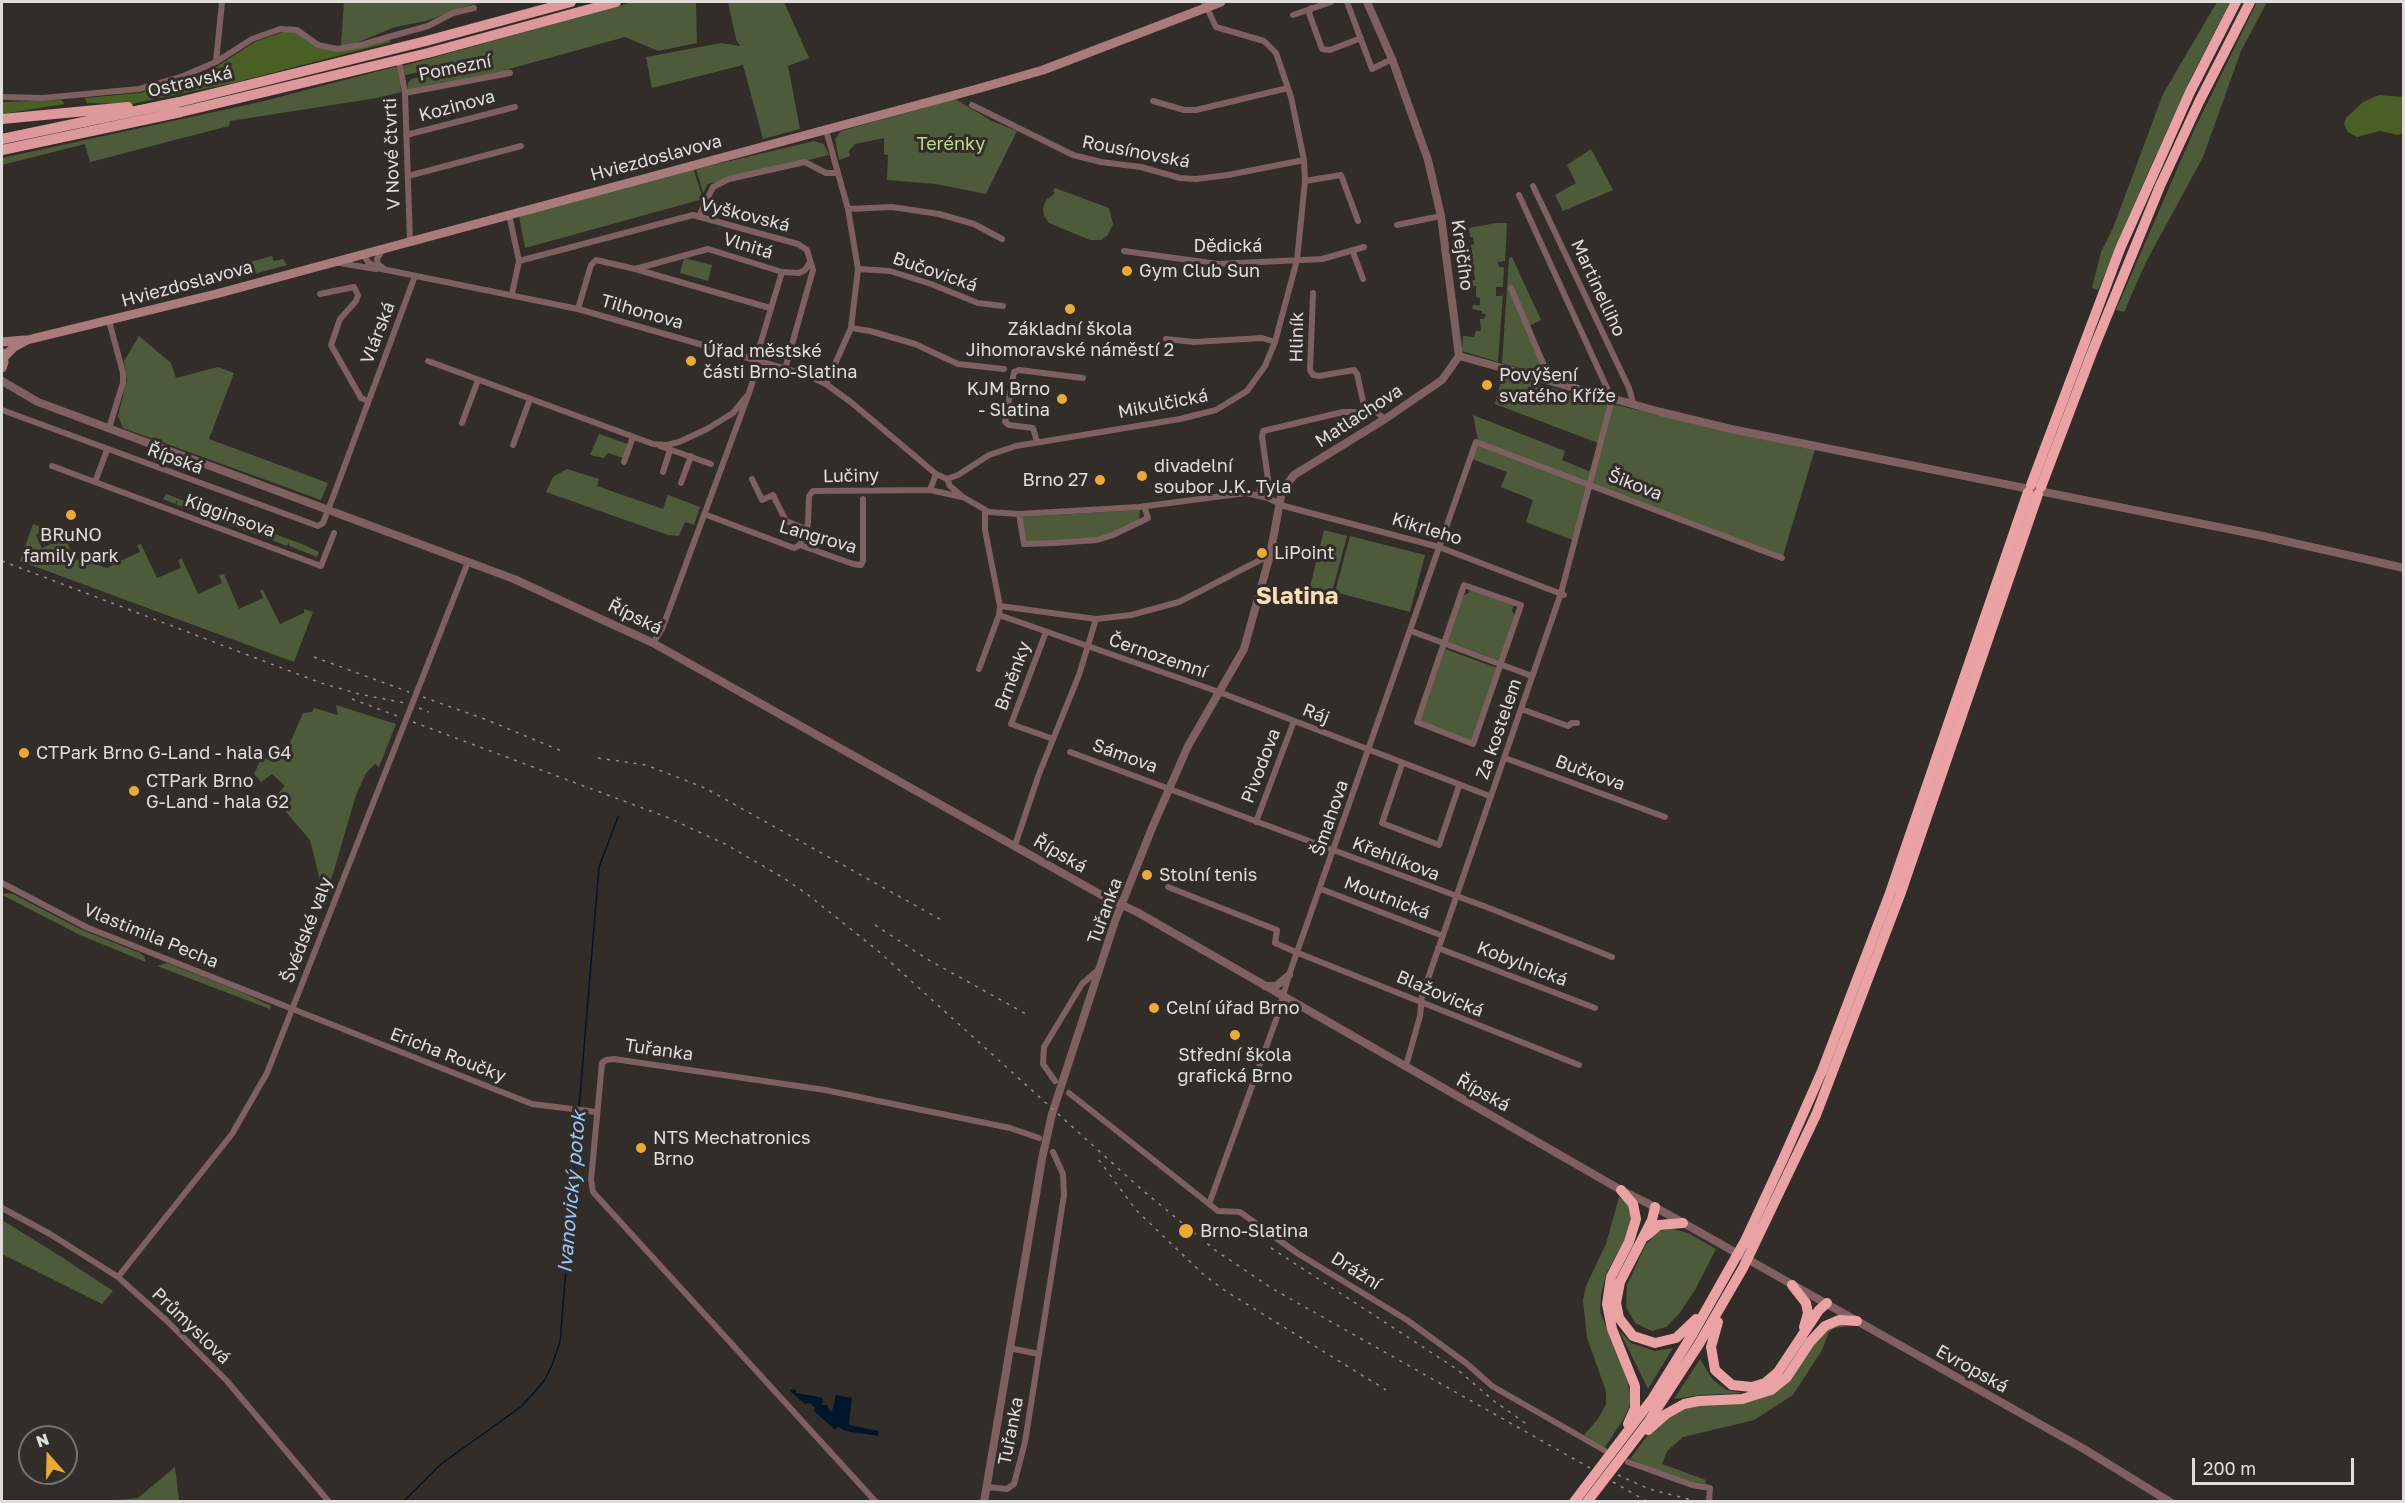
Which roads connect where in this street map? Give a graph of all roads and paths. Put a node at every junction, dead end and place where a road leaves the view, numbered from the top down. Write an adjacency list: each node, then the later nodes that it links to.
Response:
1 (222, 2): 16 (street)
2 (571, 2): 22 (highway, Ostravská)
3 (616, 2): 31 (highway, Ostravská)
4 (1221, 2): 10 (main road, Hviezdoslavova)
5 (1331, 2): 12 (street)
6 (1347, 2): 14 (street)
7 (1367, 2): 15 (street, Krejčího)
8 (2236, 2): 118 (highway)
9 (2250, 2): 118 (highway)
10 (1205, 4): 19 (street, Mikulčická); 27 (main road, Hviezdoslavova)
11 (474, 8): 16 (street)
12 (1311, 8): 13 (street); 14 (street)
13 (1293, 15)
14 (1361, 38): 15 (street)
15 (1392, 60): 41 (street, Krejčího)
16 (216, 62): 21 (street)
17 (400, 66): 20 (street, V Nové čtvrti)
18 (510, 73): 20 (street, Pomezní)
19 (1288, 88): 23 (street); 32 (street, Mikulčická)
20 (405, 93): 28 (street, V Nové čtvrti)
21 (2, 98)
22 (179, 102): 26 (highway); 29 (highway, Ostravská)
23 (1152, 102)
24 (972, 105): 32 (street, Rousínovská)
25 (515, 107): 28 (street, Kozinova)
26 (2, 119)
27 (826, 130): 33 (street); 39 (main road, Hviezdoslavova)
28 (406, 135): 34 (street, V Nové čtvrti)
29 (2, 140)
30 (521, 146): 34 (street)
31 (2, 150)
32 (1304, 160): 35 (street, Mikulčická)
33 (838, 173): 38 (street); 40 (street)
34 (408, 176): 45 (street, V Nové čtvrti)
35 (1305, 181): 42 (street); 51 (street, Mikulčická)
36 (1533, 186): 91 (street, Martinelliho)
37 (1519, 195): 89 (street)
38 (848, 209): 44 (street); 56 (street)
39 (509, 214): 45 (main road, Hviezdoslavova); 52 (street)
40 (699, 216): 52 (street, Vyškovská); 53 (street, Vyškovská)
41 (1441, 216): 43 (street); 75 (street, Krejčího)
42 (1358, 221)
43 (1397, 225)
44 (1002, 239)
45 (410, 241): 47 (main road, Hviezdoslavova)
46 (1365, 247): 49 (street)
47 (384, 248): 50 (main road, Hviezdoslavova); 57 (street)
48 (1124, 251): 51 (street, Dědická)
49 (1353, 252): 51 (street); 60 (street)
50 (363, 254): 54 (main road, Hviezdoslavova); 57 (street, Tilhonova)
51 (1298, 260): 73 (street, Mikulčická)
52 (519, 261): 64 (street)
53 (810, 262): 58 (street, Vlnitá); 79 (street)
54 (328, 263): 57 (street, Tilhonova); 68 (main road, Hviezdoslavova)
55 (635, 269): 58 (street, Vlnitá); 66 (street, Vlnitá); 67 (street, Vlnitá)
56 (858, 269): 65 (street, Bučovická); 69 (street)
57 (386, 270): 59 (street, Tilhonova)
58 (782, 272): 66 (street, Vlnitá)
59 (415, 276): 64 (street, Tilhonova); 90 (street, Vlárská)
60 (1363, 279)
61 (1511, 288): 84 (street)
62 (1313, 293): 93 (street, Hliník)
63 (320, 294): 90 (street, Vlárská)
64 (512, 294): 67 (street, Tilhonova)
65 (1003, 306)
66 (770, 308): 77 (street, Vlnitá)
67 (578, 309): 77 (street, Tilhonova)
68 (109, 321): 71 (main road, Hviezdoslavova); 96 (street, Hviezdoslavova)
69 (850, 328): 80 (street); 85 (street)
70 (1166, 339): 73 (street)
71 (27, 340): 72 (main road); 74 (main road, Hviezdoslavova)
72 (2, 342)
73 (1275, 342): 100 (street, Mikulčická)
74 (3, 353): 78 (main road)
75 (1459, 356): 84 (street); 94 (street, Matlachova)
76 (428, 361): 82 (street)
77 (758, 361): 79 (street, Tilhonova); 87 (street)
78 (2, 368): 86 (street)
79 (785, 369): 85 (street, Tilhonova)
80 (1004, 369)
81 (1083, 378): 100 (street)
82 (478, 380): 88 (street); 95 (street)
83 (2, 381): 86 (street, Řípská)
84 (1551, 382): 89 (street)
85 (826, 384): 111 (street, Tilhonova)
86 (14, 389): 96 (street, Řípská)
87 (749, 393): 99 (street); 126 (street)
88 (530, 399): 97 (street); 102 (street)
89 (1612, 399): 91 (street); 116 (street, Za kostelem)
90 (368, 401): 124 (street, Vlárská)
91 (1633, 404): 135 (street)
92 (2, 410): 103 (street, Řípská)
93 (1365, 410): 94 (street); 119 (street)
94 (1385, 419): 122 (street, Matlachova)
95 (462, 423)
96 (109, 428): 124 (street, Řípská)
97 (633, 437): 101 (street); 107 (street)
98 (1476, 441): 116 (street, Šikova); 131 (street, Šmahova)
99 (678, 442): 101 (street); 105 (street)
100 (1037, 442): 113 (street, Mikulčická)
101 (653, 444): 104 (street)
102 (513, 445)
103 (108, 450): 114 (street); 124 (street, Řípská)
104 (670, 450): 105 (street); 110 (street)
105 (679, 453): 106 (street)
106 (691, 456): 108 (street); 115 (street)
107 (624, 462)
108 (711, 464)
109 (52, 466): 114 (street, Kigginsova)
110 (663, 472)
111 (936, 474): 113 (street, Tilhonova); 117 (street)
112 (752, 479): 128 (street)
113 (947, 479): 120 (street, Tilhonova)
114 (95, 482): 129 (street, Kigginsova)
115 (681, 483)
116 (1590, 484): 133 (street, Šikova); 136 (street, Za kostelem)
117 (930, 490): 120 (street, Lučiny); 128 (street, Lučiny)
118 (2034, 490): 197 (highway)
119 (1259, 496): 122 (street, Kikrleho); 123 (street, Kikrleho)
120 (963, 497): 125 (street, Tilhonova)
121 (863, 499): 130 (street, Langrova)
122 (1278, 502): 131 (street, Kikrleho); 132 (street, Tuřanka)
123 (1144, 506): 127 (street, Kikrleho); 127 (street)
124 (328, 509): 134 (street, Řípská)
125 (985, 511): 127 (street, Kikrleho); 137 (street)
126 (704, 514): 130 (street, Langrova); 142 (street)
127 (1019, 514)
128 (806, 529): 130 (street, Lučiny)
129 (334, 533)
130 (800, 545)
131 (1439, 547): 136 (street, Kikrleho); 140 (street, Šmahova)
132 (1270, 555): 139 (street, Černozemní); 148 (street, Tuřanka)
133 (1782, 558)
134 (468, 562): 142 (street, Řípská); 179 (street, Švédské valy)
135 (2403, 568)
136 (1562, 594): 147 (street, Za kostelem)
137 (1000, 606): 138 (street); 139 (street, Černozemní)
138 (999, 615): 141 (street, Černozemní); 146 (street)
139 (1096, 619): 144 (street, Černozemní)
140 (1411, 631): 143 (street); 153 (street, Šmahova)
141 (1046, 632): 144 (street, Černozemní); 152 (street, Brněnky)
142 (653, 642): 162 (street, Řípská)
143 (1443, 643): 145 (street); 145 (street); 145 (street)
144 (1088, 648): 148 (street, Černozemní); 152 (street)
145 (1501, 665): 147 (street)
146 (979, 669)
147 (1532, 676): 149 (street, Za kostelem)
148 (1219, 692): 150 (street, Ráj); 158 (street, Tuřanka)
149 (1521, 709): 151 (street); 155 (street, Za kostelem)
150 (1294, 721): 153 (street, Ráj); 161 (street, Pivodova)
151 (1577, 723)
152 (1053, 739): 162 (street)
153 (1369, 751): 156 (street, Ráj); 163 (street, Šmahova)
154 (1070, 752): 158 (street, Sámova)
155 (1505, 758): 160 (street, Bučkova); 167 (street, Za kostelem)
156 (1402, 764): 157 (street, Ráj); 157 (street)
157 (1459, 786): 159 (street, Ráj)
158 (1169, 789): 161 (street, Křehlíkova); 168 (street, Tuřanka)
159 (1487, 795)
160 (1665, 817)
161 (1256, 822): 163 (street, Křehlíkova)
162 (1015, 845): 168 (street, Řípská)
163 (1334, 851): 166 (street, Šmahova); 167 (street, Křehlíkova)
164 (2, 883): 179 (street, Vlastimila Pecha)
165 (1168, 887): 171 (street, Blažovická)
166 (1321, 889): 169 (street, Moutnická); 171 (street, Šmahova)
167 (1457, 897): 169 (street, Za kostelem); 172 (street, Křehlíkova)
168 (1122, 905): 173 (street, Tuřanka); 175 (street, Řípská)
169 (1443, 936): 170 (street, Za kostelem)
170 (1438, 948): 177 (street, Za kostelem); 178 (street, Kobylnická)
171 (1298, 953): 174 (street, Šmahova); 177 (street, Blažovická)
172 (1612, 957)
173 (1100, 968): 184 (street); 205 (street, Tuřanka)
174 (1289, 975): 175 (street); 176 (street, Šmahova)
175 (1263, 986): 176 (street, Řípská)
176 (1283, 997): 183 (street, Řípská); 190 (street, Šmahova)
177 (1421, 1002): 181 (street, Blažovická); 183 (street, Za kostelem)
178 (1595, 1008)
179 (293, 1009): 186 (street, Ericha Roučky); 198 (street, Švédské valy)
180 (1574, 1054): 181 (street)
181 (1571, 1062): 182 (street, Blažovická)
182 (1579, 1065)
183 (1406, 1066): 189 (street, Řípská)
184 (1053, 1079)
185 (1069, 1093): 190 (street, Drážní)
186 (597, 1112): 187 (street, Tuřanka); 211 (street, Tuřanka)
187 (1039, 1138)
188 (1053, 1152): 206 (street, Tuřanka)
189 (1621, 1190): 191 (street, Řípská); 195 (highway)
190 (1209, 1204): 208 (street, Drážní)
191 (1655, 1207): 193 (street, Řípská); 194 (highway); 195 (highway)
192 (2, 1208): 198 (street, Průmyslová)
193 (1683, 1223): 194 (highway); 196 (street, Řípská)
194 (1642, 1241): 201 (highway)
195 (1629, 1242): 207 (highway)
196 (1757, 1265): 200 (street, Evropská)
197 (1738, 1266): 199 (highway); 201 (highway)
198 (118, 1277): 210 (street, Průmyslová)
199 (1736, 1280): 204 (highway); 207 (highway)
200 (1792, 1285): 202 (street, Evropská); 204 (highway)
201 (1720, 1288): 207 (highway)
202 (1827, 1303): 203 (street, Evropská); 204 (highway)
203 (1857, 1322): 204 (highway); 216 (street, Evropská)
204 (1805, 1341): 207 (highway)
205 (1009, 1348): 206 (street); 209 (street, Tuřanka)
206 (1040, 1354): 209 (street, Tuřanka)
207 (1625, 1450): 208 (highway); 214 (highway); 215 (street)
208 (1606, 1454): 213 (highway)
209 (987, 1487): 212 (street, Tuřanka)
210 (329, 1502)
211 (876, 1502)
212 (984, 1502)
213 (1574, 1502)
214 (1587, 1502)
215 (1708, 1502)
216 (2169, 1502)

